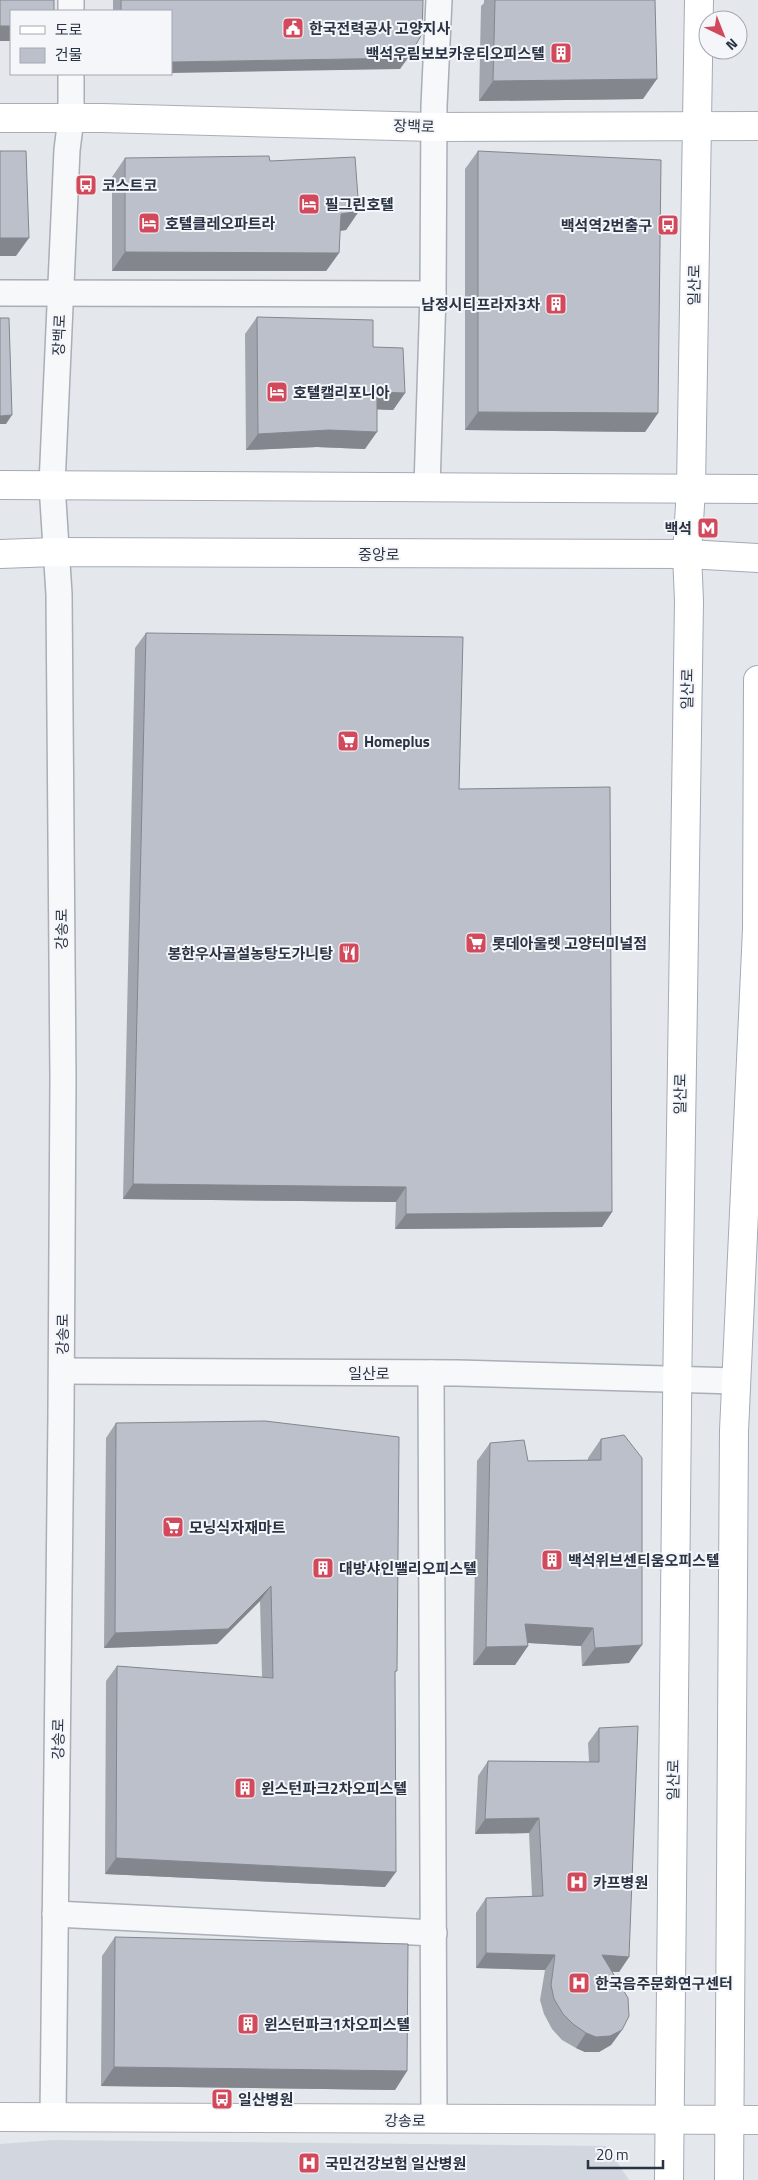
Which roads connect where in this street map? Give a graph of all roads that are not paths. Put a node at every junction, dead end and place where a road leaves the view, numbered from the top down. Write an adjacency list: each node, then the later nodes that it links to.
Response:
1 (438, 0): 8 (street)
2 (699, 0): 6 (main road, 일산로)
3 (71, 75): 5 (street, 장백로)
4 (0, 118): 5 (main road, 장백로)
5 (71, 118): 8 (main road, 장백로); 10 (street, 장백로)
6 (696, 126): 7 (main road, 장백로); 8 (main road, 장백로); 15 (main road, 일산로)
7 (758, 126)
8 (433, 127): 11 (street)
9 (0, 293): 10 (street)
10 (60, 293): 11 (street); 13 (street, 장백로)
11 (433, 294): 14 (street)
12 (0, 484): 13 (main road)
13 (52, 485): 14 (main road); 17 (street, 장백로)
14 (426, 487): 15 (main road)
15 (691, 489): 16 (main road); 19 (main road, 일산로)
16 (758, 489)
17 (55, 552): 18 (main road, 중앙로); 19 (main road, 중앙로); 24 (street, 강송로)
18 (0, 554)
19 (686, 554): 20 (main road, 중앙로); 26 (main road, 일산로)
20 (758, 558)
21 (758, 680): 22 (main road)
22 (757, 929): 23 (main road)
23 (750, 1235): 27 (main road)
24 (62, 1371): 25 (street, 일산로); 28 (street, 강송로)
25 (431, 1373): 26 (street, 일산로); 29 (street)
26 (677, 1379): 27 (street, 일산로); 33 (main road, 일산로)
27 (736, 1381): 34 (main road)
28 (55, 1914): 29 (street); 30 (street, 강송로)
29 (434, 1932): 32 (street)
30 (53, 2116): 31 (main road, 강송로); 32 (main road, 강송로)
31 (0, 2117)
32 (434, 2119): 33 (main road, 강송로)
33 (669, 2119): 34 (main road, 강송로); 36 (main road, 일산로)
34 (729, 2120): 35 (main road, 강송로); 37 (main road)
35 (758, 2120)
36 (668, 2180)
37 (729, 2180)

